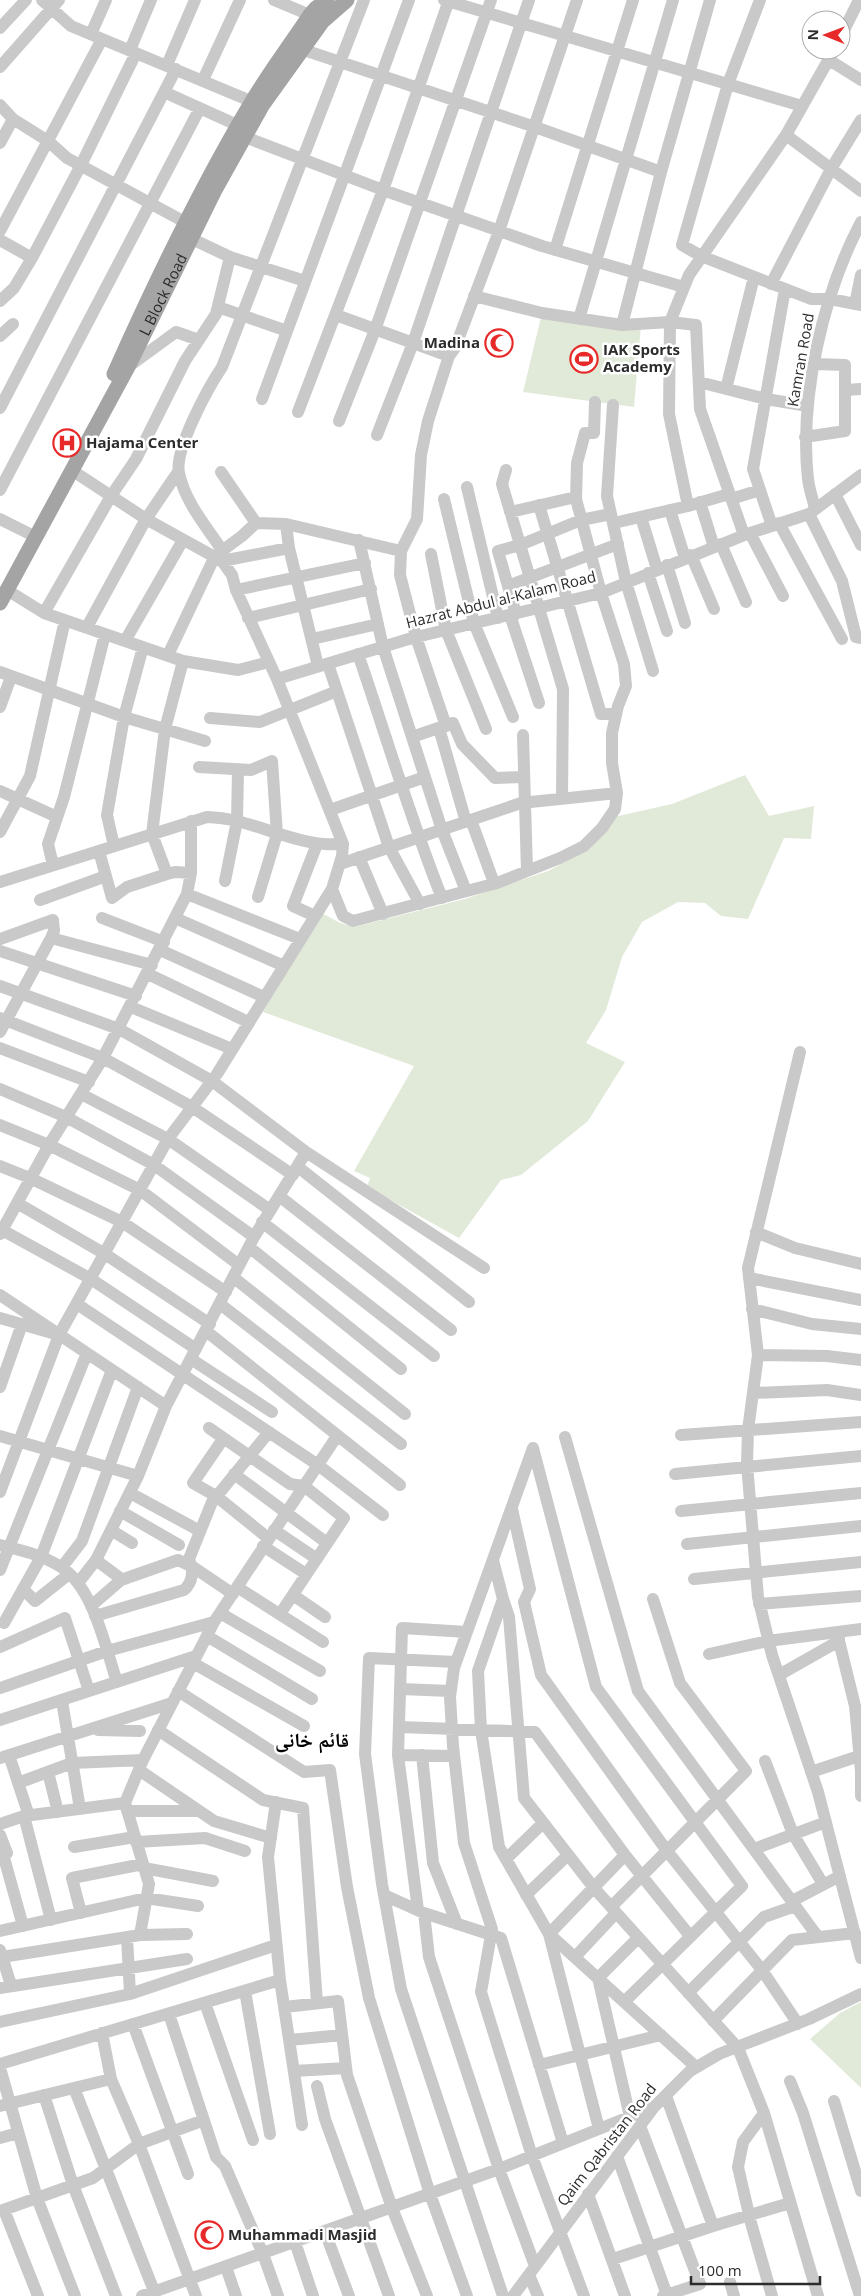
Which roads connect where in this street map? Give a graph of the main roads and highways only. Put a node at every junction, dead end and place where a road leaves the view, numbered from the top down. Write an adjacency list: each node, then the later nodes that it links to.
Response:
1 (327, 0): 3 (main road, L Block Road)
2 (347, 0): 3 (main road, L Block Road)
3 (257, 104): 4 (main road, L Block Road)
4 (191, 230): 5 (main road, L Block Road); 5 (main road, L Block Road)
5 (32, 535): 6 (main road, L Block Road)
6 (2, 592)

